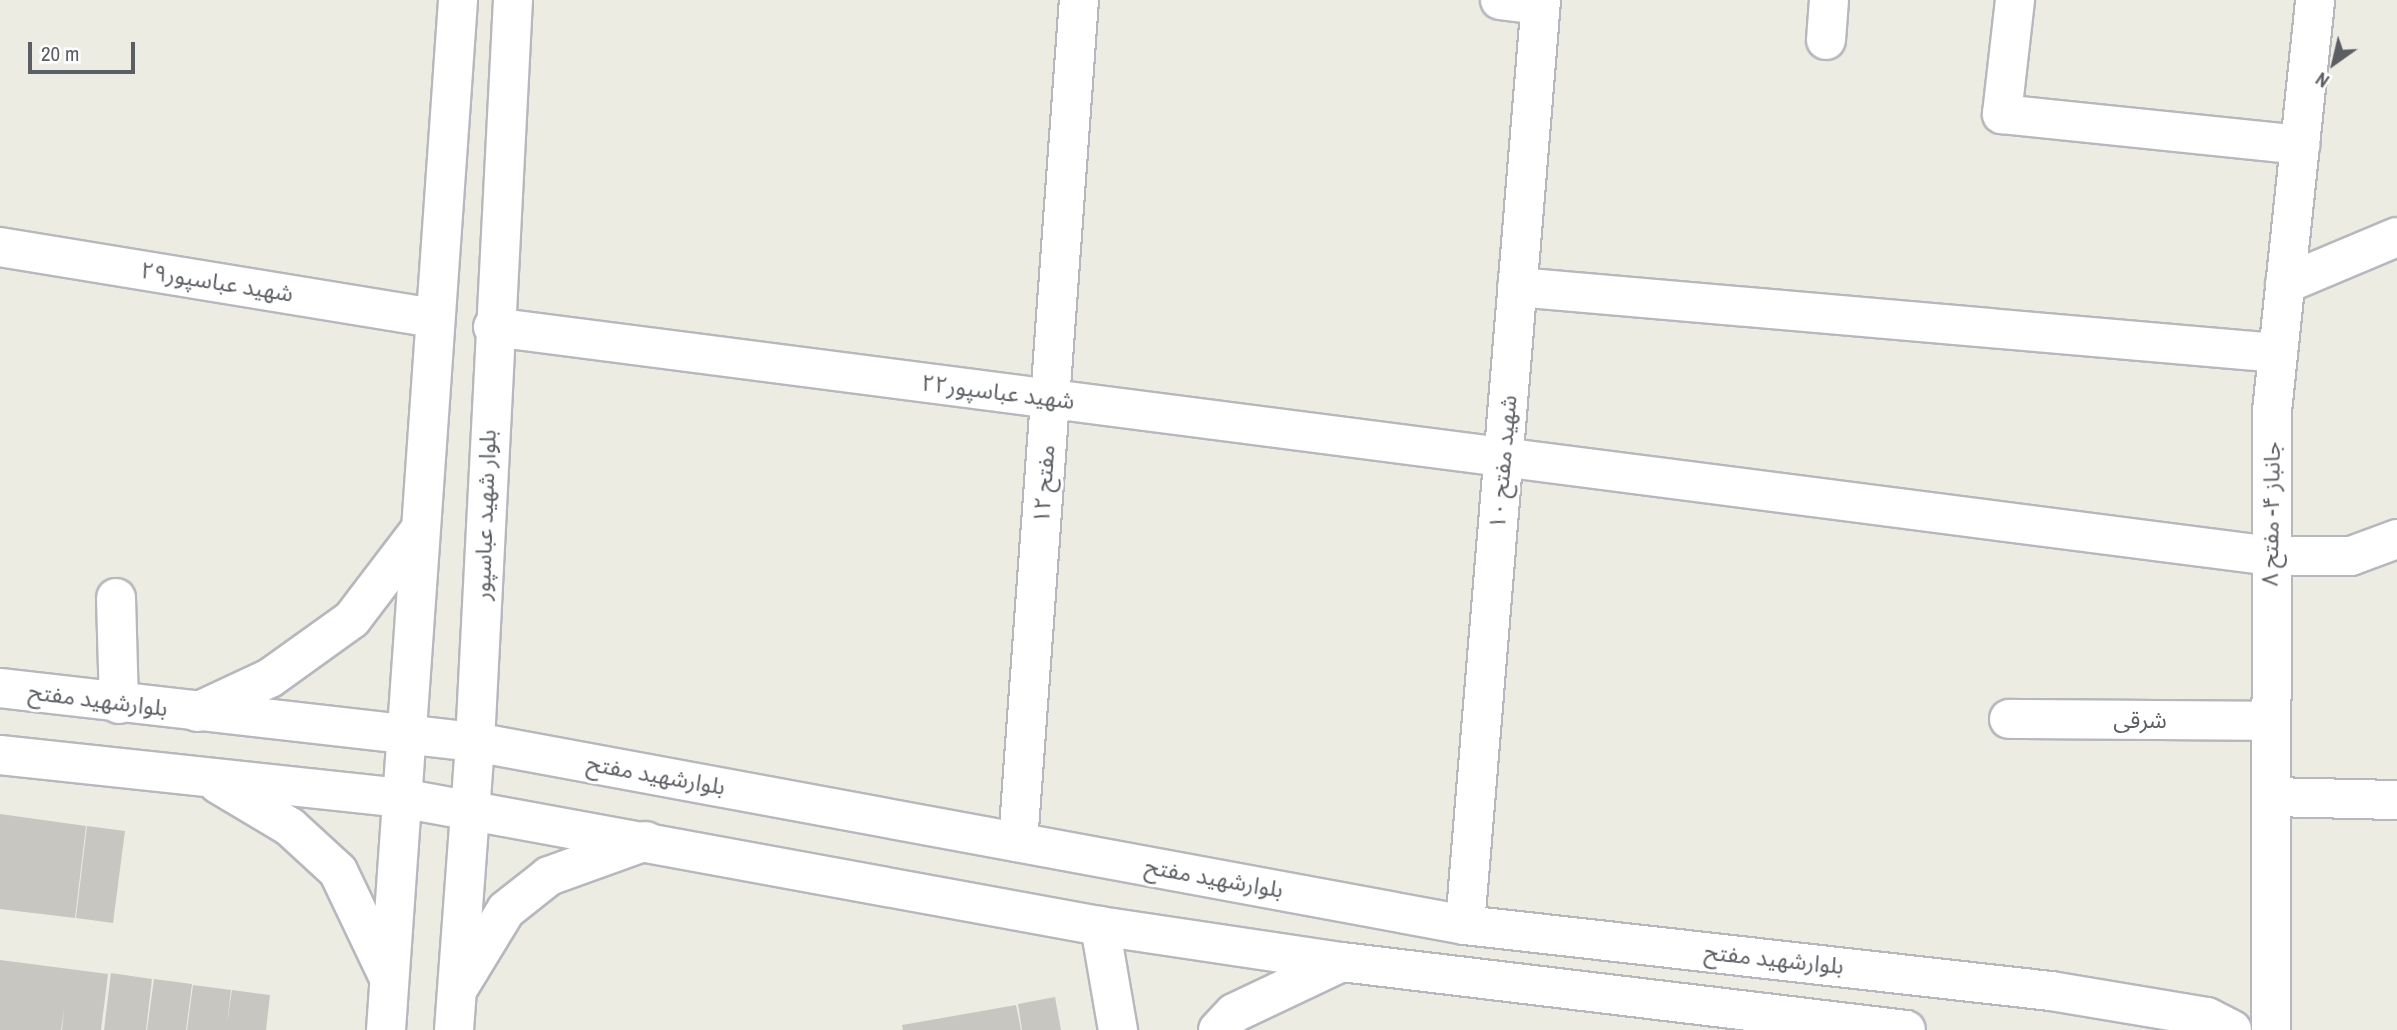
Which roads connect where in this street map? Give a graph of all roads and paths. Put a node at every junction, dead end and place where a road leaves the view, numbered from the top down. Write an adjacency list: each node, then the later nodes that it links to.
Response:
1 (458, 0): 15 (street)
2 (513, 0): 16 (street, بلوار شهید عباسپور)
3 (1079, 0): 18 (street, مفتح ۱۲)
4 (1500, 0): 8 (street)
5 (1829, 0): 9 (street)
6 (2015, 0): 10 (street)
7 (2315, 0): 10 (street, جانباز ۴- مفتح ۸)
8 (1541, 3): 14 (street, شهید مفتح ۱۰)
9 (1826, 40)
10 (2300, 145): 13 (street, جانباز ۴- مفتح ۸)
11 (2397, 237): 13 (street)
12 (0, 247): 15 (street, شهید عباسپور۲۹)
13 (2286, 284): 17 (street, جانباز ۴- مفتح ۸)
14 (1517, 287): 17 (street); 19 (street, شهید مفتح ۱۰)
15 (433, 318): 20 (street)
16 (493, 327): 18 (street, شهید عباسپور۲۲); 30 (street, بلوار شهید عباسپور)
17 (2278, 353): 22 (street, جانباز ۴- مفتح ۸)
18 (1050, 399): 19 (street, شهید عباسپور۲۲); 38 (street, مفتح ۱۲)
19 (1503, 458): 22 (street, شهید عباسپور۲۲); 39 (street, شهید مفتح ۱۰)
20 (419, 531): 26 (street, بلوارشهید مفتح); 29 (street)
21 (2397, 539): 22 (street, شهید عباسپور۲۲)
22 (2270, 556): 28 (street, جانباز ۴- مفتح ۸)
23 (116, 598): 25 (street)
24 (0, 688): 25 (street, بلوارشهید مفتح)
25 (119, 704): 26 (street, بلوارشهید مفتح)
26 (196, 712): 29 (street, بلوارشهید مفتح)
27 (2009, 719): 28 (street, شرقی)
28 (2270, 721): 33 (street, جانباز ۴- مفتح ۸)
29 (406, 734): 30 (street, بلوارشهید مفتح); 34 (street)
30 (475, 741): 36 (street, بلوار شهید عباسپور); 38 (street, بلوارشهید مفتح)
31 (0, 755): 32 (street)
32 (210, 779): 34 (street); 42 (street)
33 (2273, 797): 35 (street); 50 (street, جانباز ۴- مفتح ۸)
34 (401, 798): 36 (street); 42 (street)
35 (2397, 800)
36 (470, 810): 37 (street); 43 (street, بلوار شهید عباسپور)
37 (647, 841): 40 (street); 43 (street)
38 (1018, 842): 39 (street, بلوارشهید مفتح)
39 (1465, 925): 49 (street, بلوارشهید مفتح)
40 (1100, 926): 41 (street); 46 (street)
41 (1342, 962): 47 (street); 48 (street)
42 (390, 979): 44 (street)
43 (456, 992): 45 (street, بلوار شهید عباسپور)
44 (386, 1030)
45 (454, 1030)
46 (1118, 1030)
47 (1218, 1030)
48 (1906, 1030)
49 (2232, 1030)
50 (2271, 1030)

